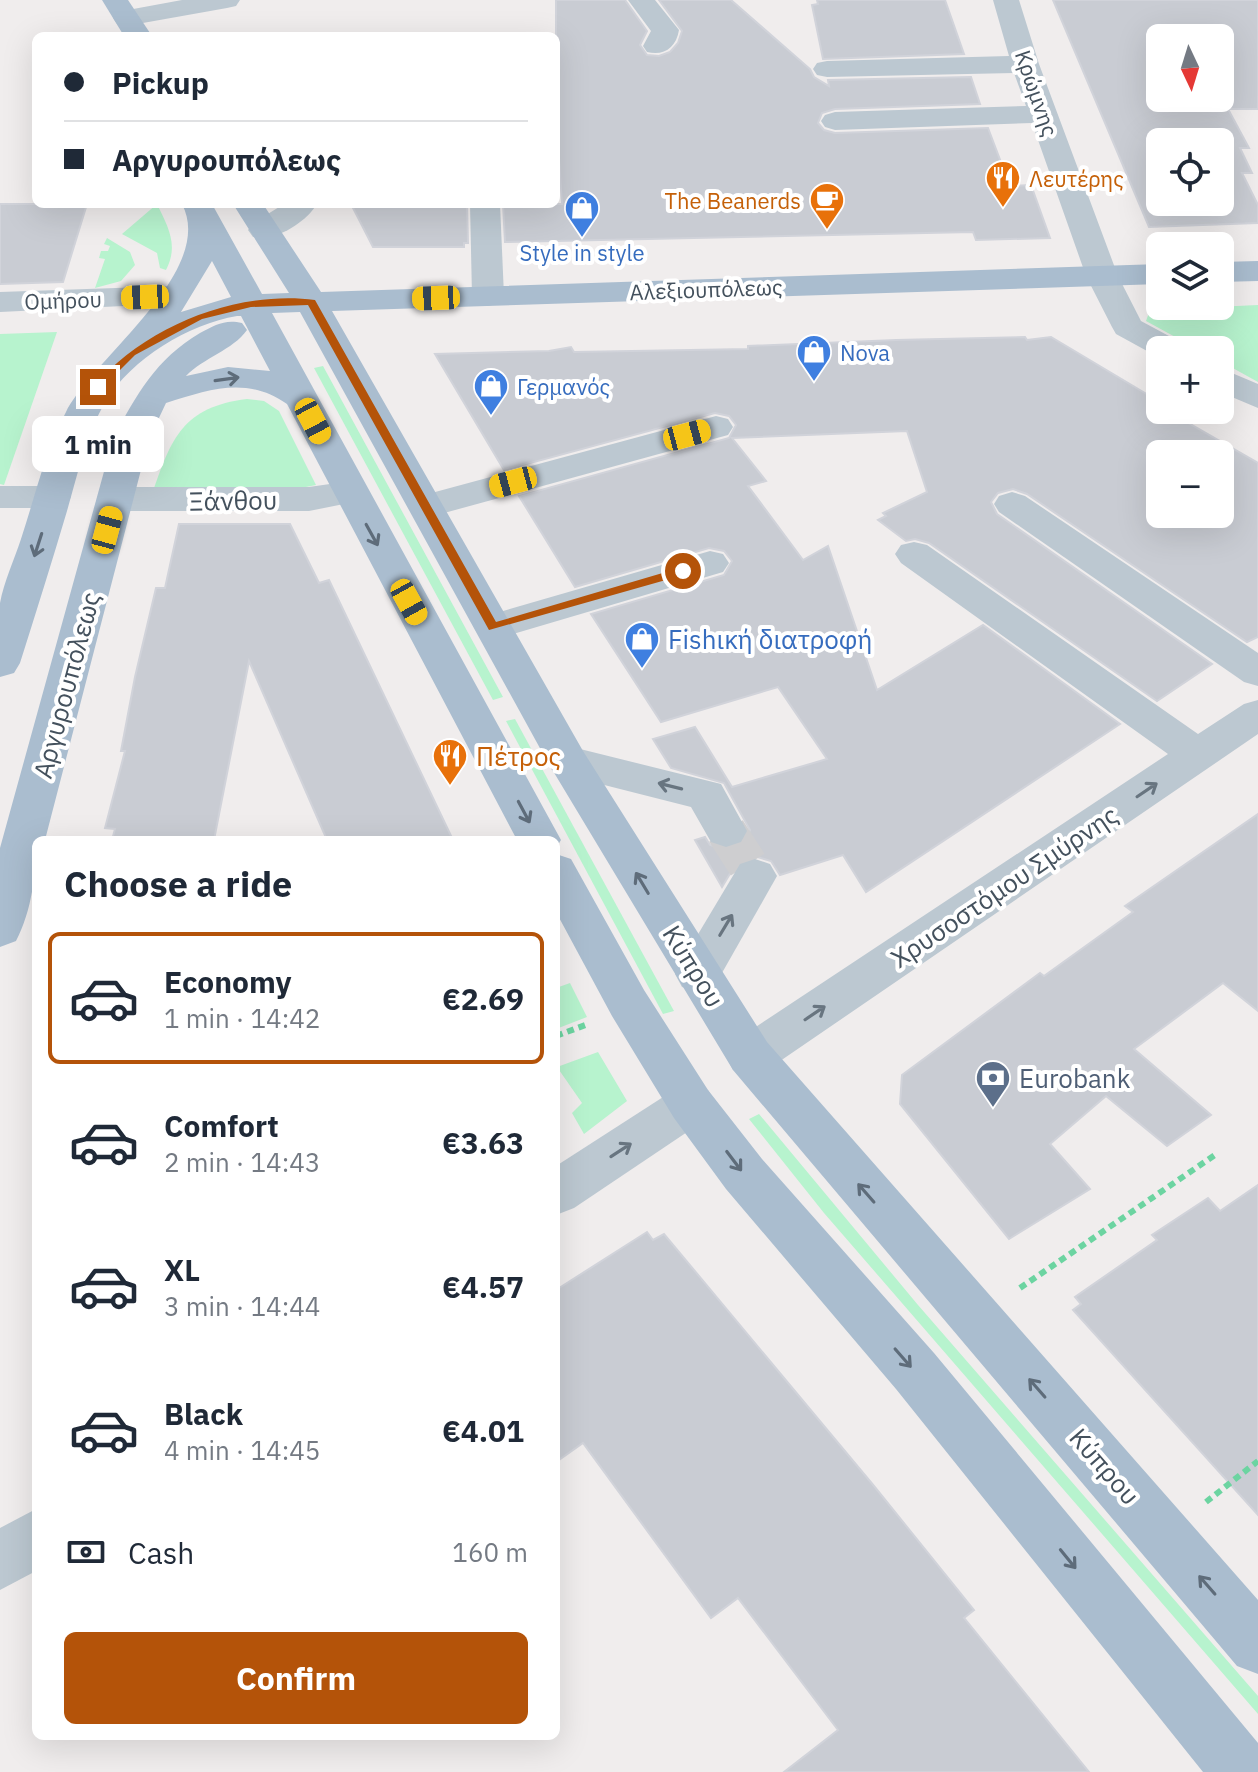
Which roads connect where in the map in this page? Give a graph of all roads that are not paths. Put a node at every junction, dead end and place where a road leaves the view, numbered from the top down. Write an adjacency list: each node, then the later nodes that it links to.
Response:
1 (86, 0): 5 (main road)
2 (641, 0): 6 (street)
3 (1006, 0): 7 (street, Κρώμνης)
4 (210, 8): 5 (street)
5 (122, 22)
6 (657, 46)
7 (1025, 64): 8 (street); 9 (street, Κρώμνης)
8 (827, 69)
9 (1044, 114): 10 (street); 18 (street, Κρώμνης)
10 (835, 121)
11 (296, 208): 14 (street)
12 (485, 208): 20 (street)
13 (200, 209): 19 (main road); 23 (main road)
14 (256, 217): 22 (main road, Κύπρου)
15 (1258, 271): 16 (main road)
16 (1234, 272)
17 (1146, 274): 18 (main road, Αλεξιουπόλεως)
18 (1102, 276): 20 (main road, Αλεξιουπόλεως); 24 (street, Κρώμνης)
19 (174, 296): 21 (street, Ομήρου); 25 (main road)
20 (488, 296): 22 (main road, Αλεξιουπόλεως)
21 (0, 302)
22 (311, 302): 23 (main road, Αργυρουπόλεως); 36 (main road, Κύπρου)
23 (255, 310): 25 (main road, Αργυρουπόλεως); 27 (main road, Αργυρουπόλεως); 28 (main road)
24 (1146, 337)
25 (132, 353): 33 (main road, Αργυρουπόλεως)
26 (1234, 385): 29 (street)
27 (151, 397): 28 (main road, one-way to 28); 34 (main road, Αργυρουπόλεως)
28 (301, 398): 31 (main road)
29 (1258, 398)
30 (716, 427): 36 (street)
31 (351, 492): 34 (street, Ξάνθου); 46 (main road, one-way to 46)
32 (0, 497): 33 (street)
33 (53, 497): 40 (main road, Αργυρουπόλεως, one-way to 40)
34 (115, 499): 49 (main road, Αργυρουπόλεως)
35 (1012, 504): 41 (street)
36 (426, 506): 39 (main road, Κύπρου)
37 (914, 554): 43 (street)
38 (710, 563): 39 (street)
39 (493, 627): 44 (main road, Κύπρου)
40 (0, 663)
41 (1258, 672)
42 (1258, 714): 43 (street, Χρυσοστόμου Σμύρνης)
43 (1198, 755): 51 (street, Χρυσοστόμου Σμύρνης, one-way to 43)
44 (568, 761): 45 (street, one-way to 44); 50 (main road, Κύπρου, one-way to 44)
45 (726, 831)
46 (537, 836)
47 (755, 876): 50 (street, one-way to 47)
48 (560, 878): 52 (main road)
49 (0, 929)
50 (698, 974): 51 (main road, Κύπρου)
51 (750, 1056): 56 (main road, Κύπρου, one-way to 51)
52 (691, 1104): 53 (street, one-way to 52); 57 (main road, one-way to 57)
53 (560, 1190)
54 (32, 1540): 55 (street)
55 (0, 1561)
56 (1258, 1645)
57 (1242, 1772)

